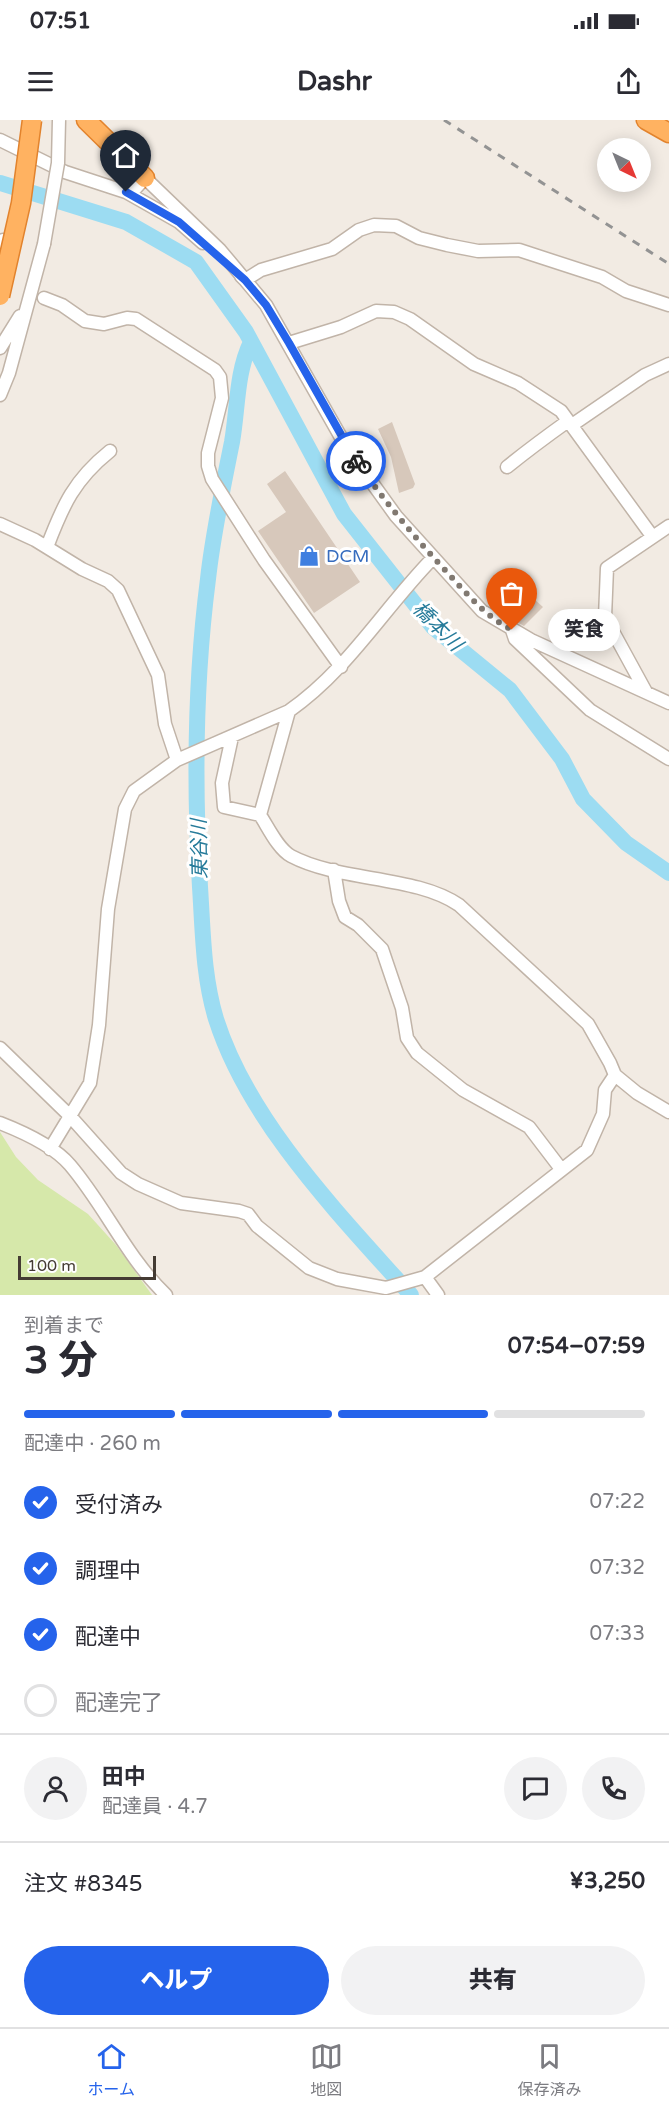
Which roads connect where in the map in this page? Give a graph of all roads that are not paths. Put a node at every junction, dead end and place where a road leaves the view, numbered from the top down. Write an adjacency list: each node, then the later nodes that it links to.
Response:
1 (32, 120): 11 (highway, bridge)
2 (59, 120): 13 (street, bridge)
3 (86, 120): 7 (highway)
4 (646, 120): 5 (highway)
5 (669, 133)
6 (0, 140): 8 (street)
7 (146, 178): 8 (street); 9 (street)
8 (126, 192): 9 (street); 10 (street)
9 (173, 204): 10 (street)
10 (245, 280): 14 (street); 15 (street)
11 (0, 296)
12 (44, 298): 28 (street)
13 (28, 302): 16 (street); 18 (street)
14 (669, 305)
15 (289, 343): 19 (street); 26 (street)
16 (0, 348)
17 (669, 364): 19 (street)
18 (0, 396)
19 (570, 423): 21 (street); 24 (street)
20 (110, 451): 25 (street)
21 (507, 467)
22 (0, 524): 25 (street)
23 (669, 526): 24 (street)
24 (652, 536): 29 (street)
25 (47, 547): 33 (street)
26 (433, 558): 27 (street); 28 (street)
27 (512, 630): 29 (street); 34 (street)
28 (341, 667): 31 (street)
29 (646, 692): 30 (street)
30 (669, 703)
31 (289, 711): 32 (street); 35 (street)
32 (228, 739): 33 (street); 35 (street)
33 (181, 758): 40 (street)
34 (669, 759)
35 (260, 815): 36 (street)
36 (334, 870): 38 (street); 43 (street)
37 (0, 1048): 40 (street)
38 (615, 1075): 39 (street); 43 (street)
39 (669, 1112)
40 (70, 1116): 42 (street); 44 (street)
41 (0, 1123): 42 (street)
42 (50, 1149): 45 (street)
43 (561, 1169): 44 (street)
44 (423, 1277): 46 (street)
45 (166, 1295)
46 (438, 1295)

